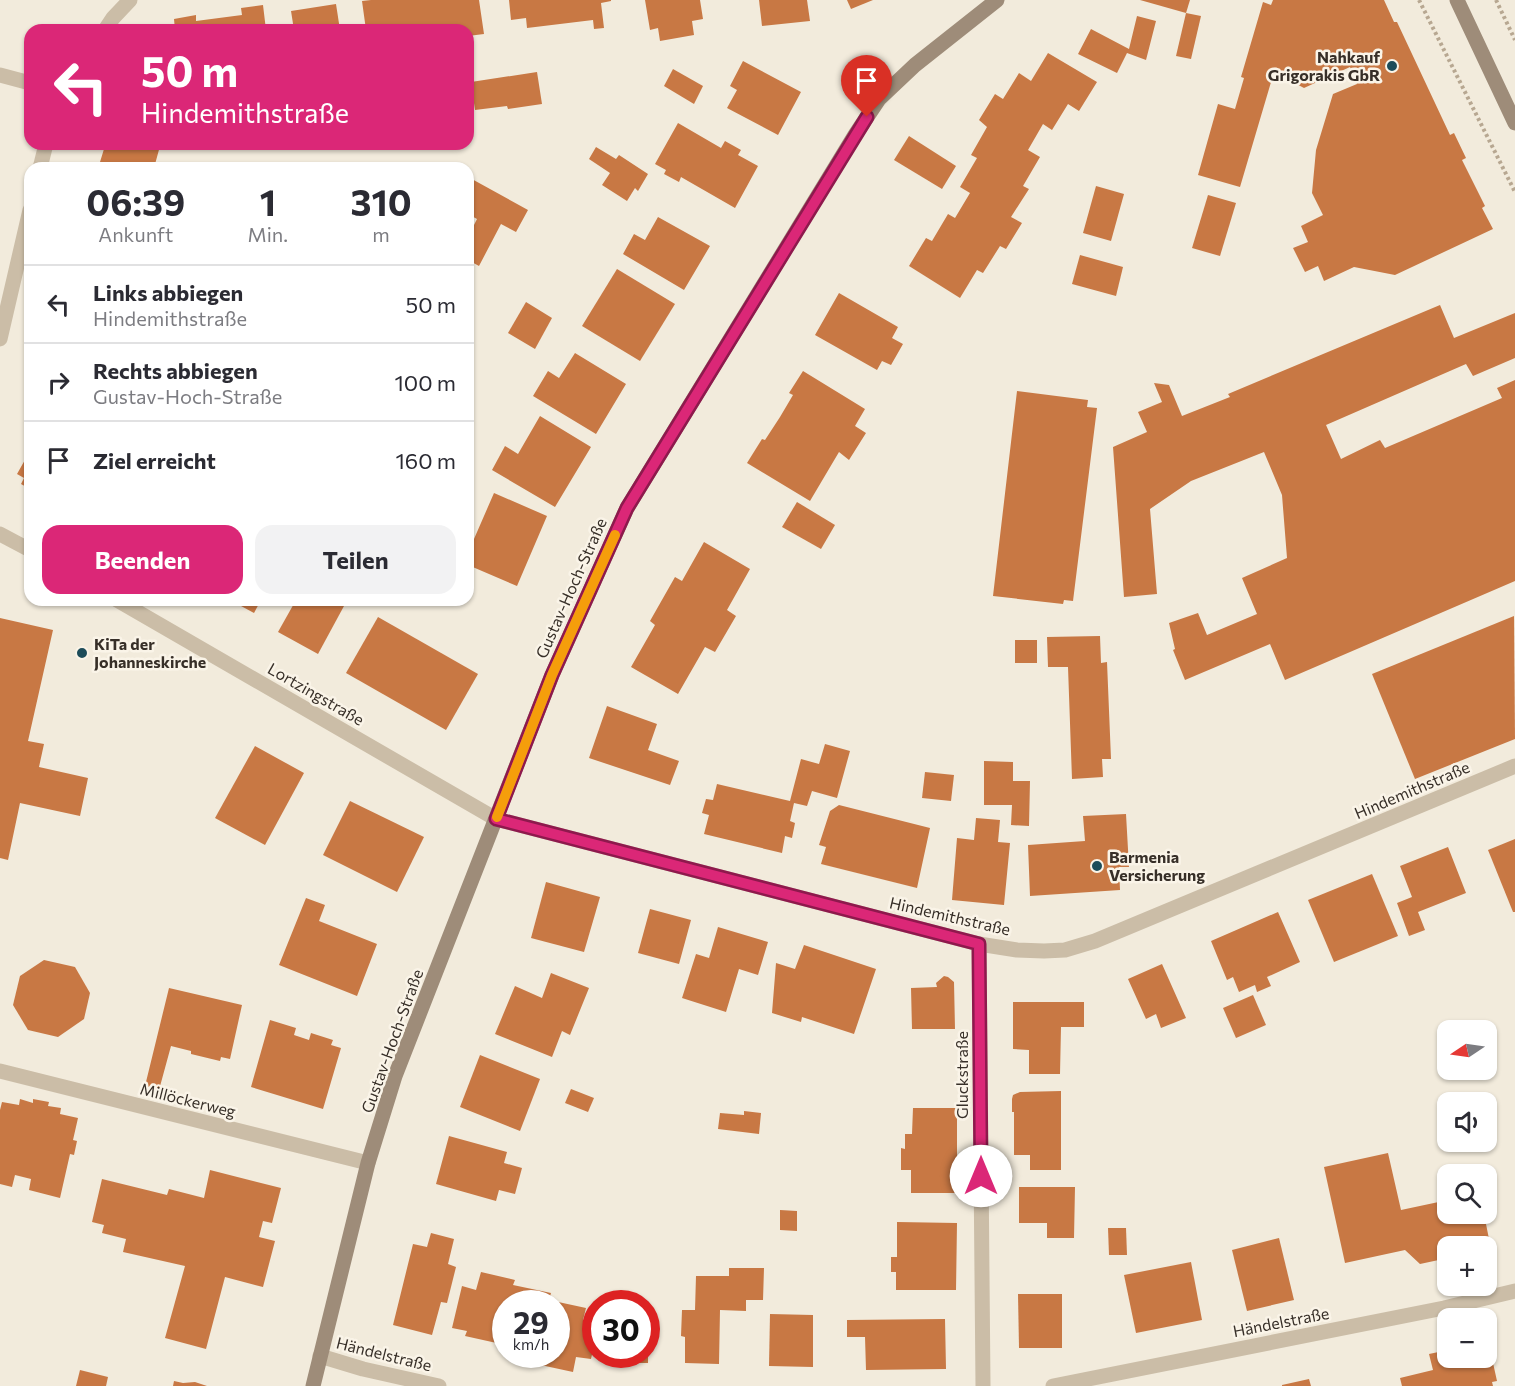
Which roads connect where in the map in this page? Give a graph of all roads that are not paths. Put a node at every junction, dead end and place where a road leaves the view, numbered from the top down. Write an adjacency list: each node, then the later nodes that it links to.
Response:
1 (130, 0): 4 (street)
2 (997, 0): 14 (main road, Gustav-Hoch-Straße)
3 (1458, 0): 7 (main road)
4 (109, 24)
5 (0, 75): 6 (street)
6 (24, 81)
7 (1515, 123)
8 (24, 236): 9 (street)
9 (0, 339)
10 (0, 534): 11 (street)
11 (24, 547)
12 (127, 606): 14 (street, Lortzingstraße)
13 (1515, 766): 15 (street, Hindemithstraße)
14 (496, 819): 15 (street, Hindemithstraße); 17 (main road, Gustav-Hoch-Straße)
15 (979, 944): 22 (street, Gluckstraße)
16 (0, 1071): 17 (street, Millöckerweg)
17 (368, 1163): 19 (main road, Gustav-Hoch-Straße)
18 (1515, 1291): 23 (street, Händelstraße)
19 (321, 1356): 20 (main road, Gustav-Hoch-Straße); 21 (street, Händelstraße)
20 (313, 1386)
21 (439, 1386)
22 (983, 1386)
23 (1053, 1386)

